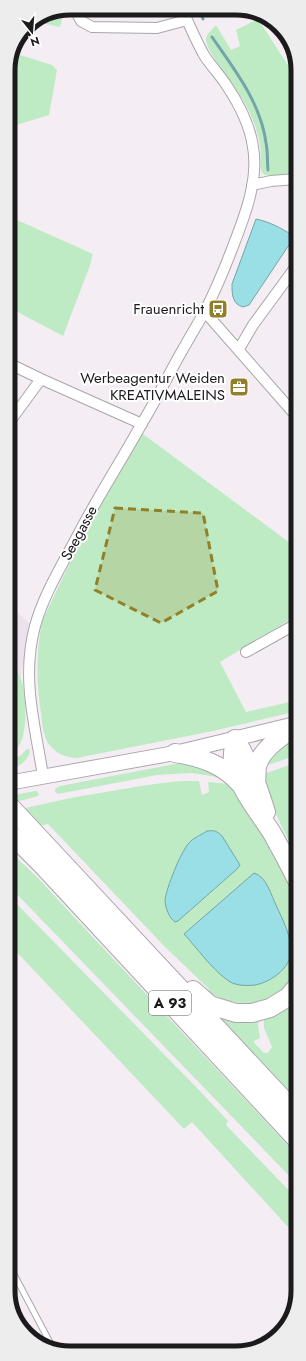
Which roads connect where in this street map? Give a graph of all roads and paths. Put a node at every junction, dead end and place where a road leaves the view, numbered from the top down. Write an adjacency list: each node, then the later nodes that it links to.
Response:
1 (78, 15): 3 (street)
2 (185, 15): 3 (street, Seegasse)
3 (187, 20): 5 (street, Seegasse)
4 (291, 179): 5 (street)
5 (252, 185): 7 (street, Seegasse)
6 (291, 281): 8 (street)
7 (205, 312): 8 (street); 13 (street, Seegasse)
8 (239, 349): 11 (street)
9 (15, 366): 10 (street)
10 (41, 379): 12 (street); 13 (street)
11 (291, 410)
12 (15, 414)
13 (142, 424): 20 (street, Seegasse)
14 (291, 627): 15 (street)
15 (246, 652)
16 (291, 726): 18 (main road)
17 (291, 729): 22 (highway)
18 (235, 740): 19 (main road); 22 (highway)
19 (175, 753): 20 (main road); 22 (highway)
20 (43, 776): 21 (main road)
21 (15, 782)
22 (250, 786): 25 (highway)
23 (15, 811): 26 (highway, A 93)
24 (15, 838): 29 (highway, A 93)
25 (291, 869)
26 (141, 946): 27 (highway); 28 (highway, A 93)
27 (291, 993)
28 (291, 1107)
29 (291, 1133)
30 (15, 1276): 31 (lane)
31 (50, 1342)

